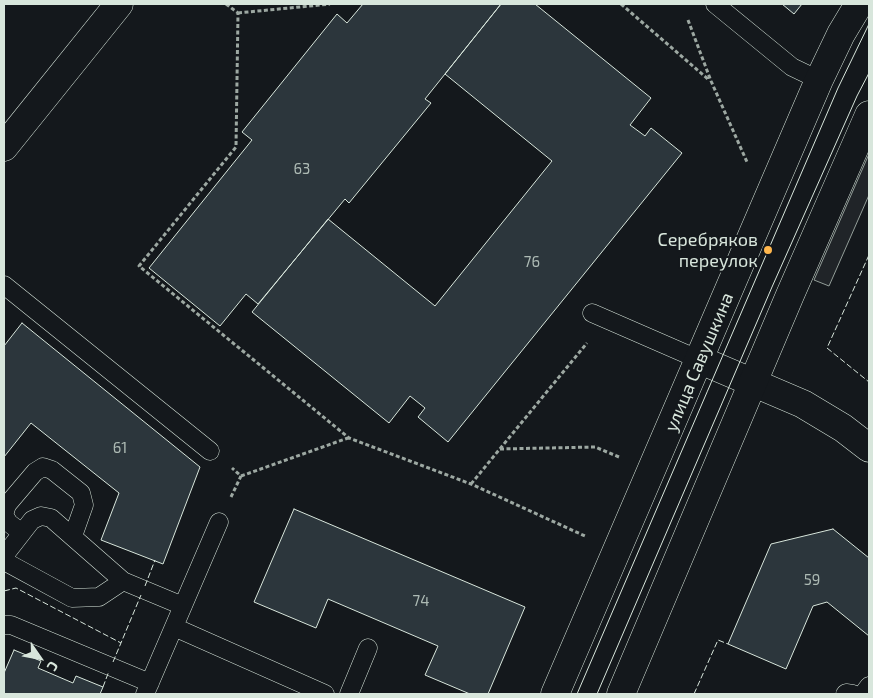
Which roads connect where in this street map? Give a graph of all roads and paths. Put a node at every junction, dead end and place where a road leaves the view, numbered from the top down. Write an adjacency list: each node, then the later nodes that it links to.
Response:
1 (119, 4): 12 (main road)
2 (226, 4): 8 (path)
3 (330, 4): 8 (path)
4 (621, 4): 10 (path)
5 (715, 4): 9 (lane)
6 (859, 4): 9 (main road, улица Савушкина)
7 (685, 12): 10 (path)
8 (238, 13): 18 (path)
9 (819, 80): 16 (main road, улица Савушкина)
10 (711, 81): 13 (path)
11 (869, 115): 17 (main road)
12 (4, 147)
13 (749, 167)
14 (4, 285): 21 (lane)
15 (599, 316): 16 (lane); 20 (path)
16 (700, 360): 17 (main road); 40 (main road, улица Савушкина)
17 (754, 383): 19 (main road); 41 (main road)
18 (349, 438): 23 (path); 24 (path)
19 (869, 448)
20 (500, 449): 22 (path); 24 (path)
21 (210, 451): 23 (path)
22 (622, 458)
23 (241, 476): 25 (path)
24 (471, 484): 28 (path)
25 (219, 522): 32 (lane)
26 (22, 533): 27 (lane); 27 (lane); 29 (lane)
27 (72, 536): 31 (lane)
28 (588, 537)
29 (4, 556)
30 (4, 562): 31 (lane)
31 (123, 581): 32 (lane)
32 (183, 606): 34 (lane)
33 (4, 625): 37 (lane)
34 (174, 627): 37 (lane); 38 (lane)
35 (368, 648): 39 (lane)
36 (869, 686): 44 (lane)
37 (148, 688)
38 (325, 694)
39 (349, 694)
40 (555, 694)
41 (621, 694)
42 (845, 694): 43 (lane)
43 (853, 694)
44 (863, 694)

